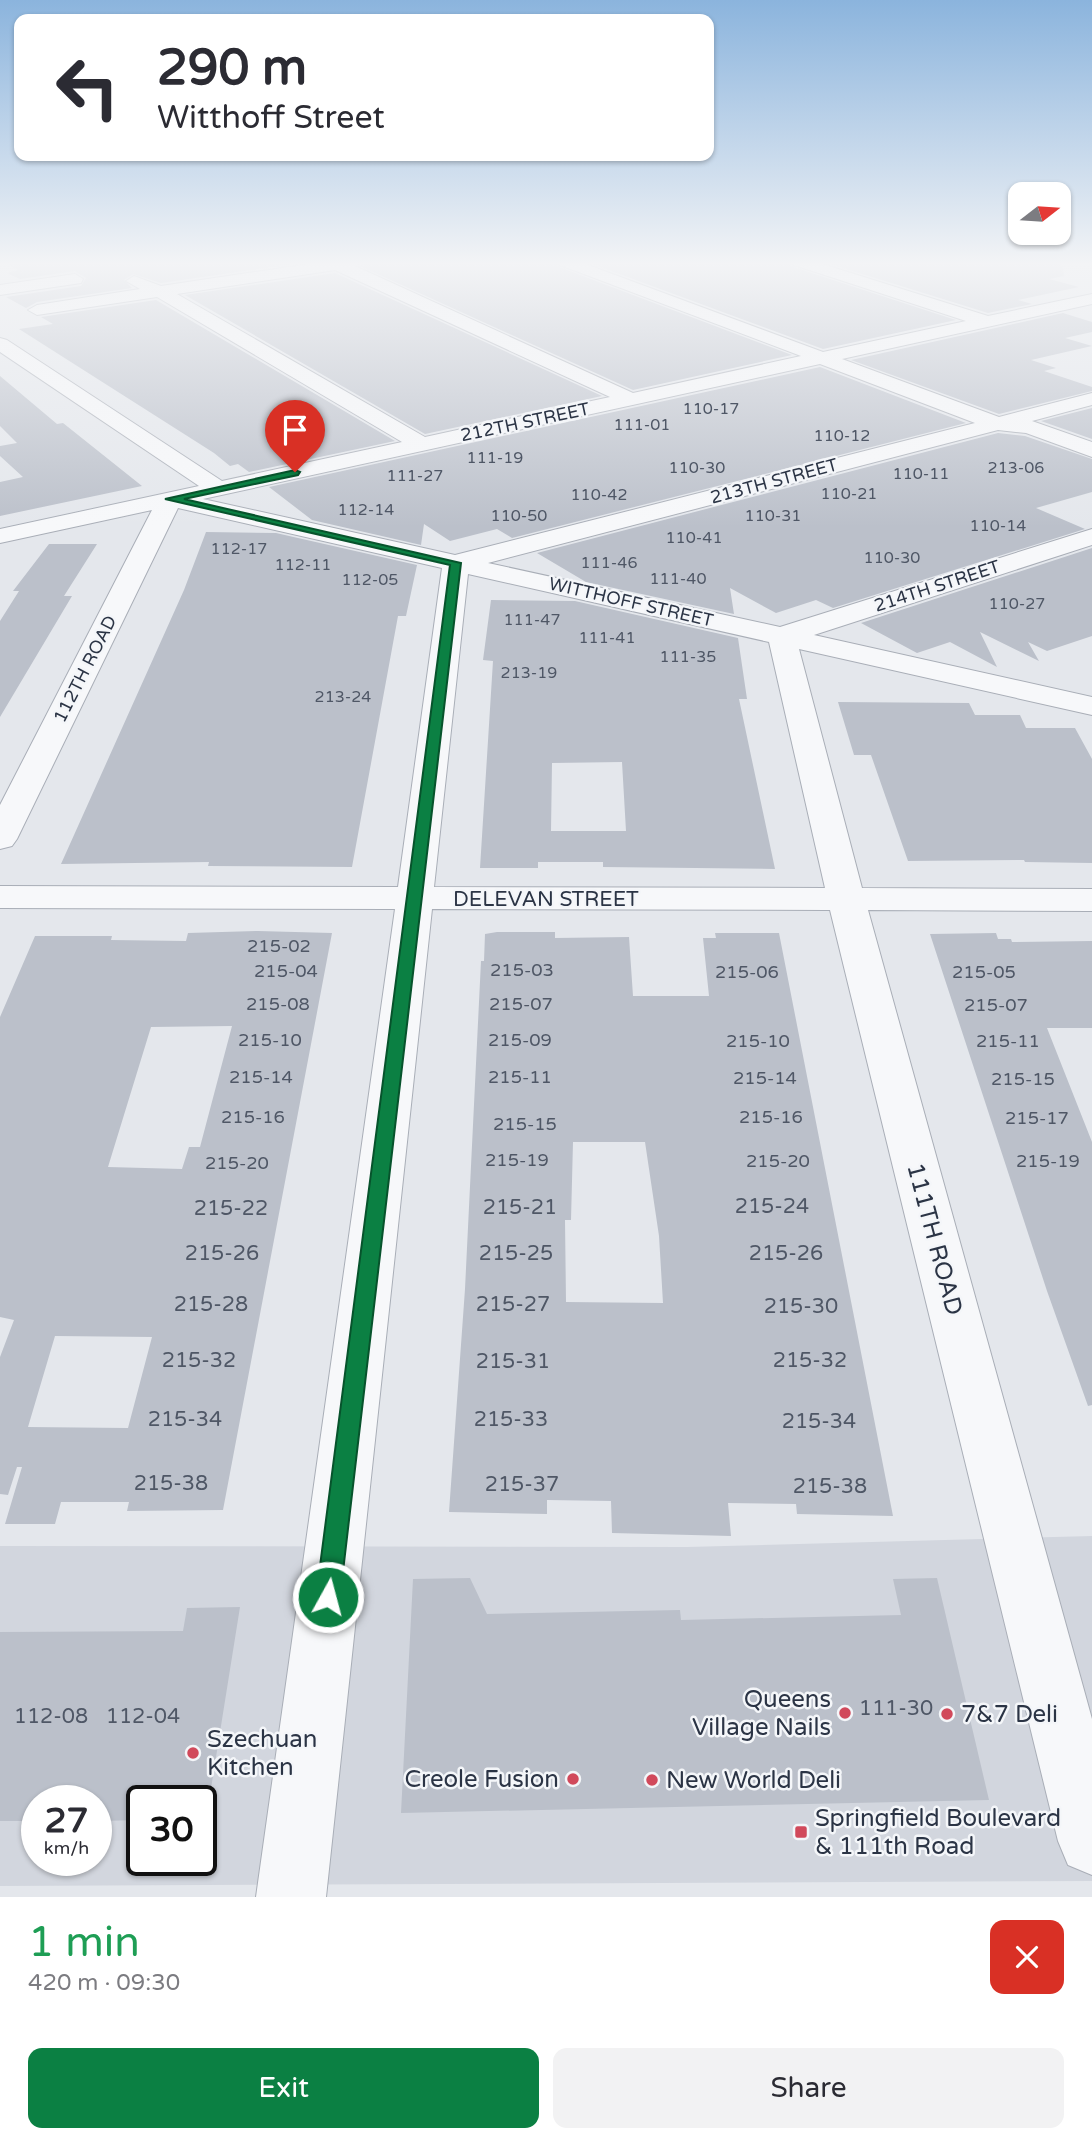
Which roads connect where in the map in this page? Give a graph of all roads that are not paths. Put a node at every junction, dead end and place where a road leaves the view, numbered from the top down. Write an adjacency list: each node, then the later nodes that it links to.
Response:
1 (10, 351): 13 (street)
2 (272, 351): 10 (street)
3 (527, 351): 7 (street)
4 (803, 351): 6 (street)
5 (859, 351): 6 (street, 212TH STREET)
6 (823, 358): 7 (street, 212TH STREET); 9 (street)
7 (630, 399): 10 (street, 212TH STREET)
8 (1092, 399): 9 (street, 213TH STREET)
9 (996, 423): 11 (street); 12 (street); 17 (street, 213TH STREET)
10 (422, 445): 13 (street, 212TH STREET)
11 (1092, 450)
12 (1092, 467)
13 (219, 489): 14 (street, 212TH STREET)
14 (170, 499): 15 (street, 212TH STREET); 17 (street, WITTHOFF STREET); 20 (street, 112TH ROAD)
15 (0, 536)
16 (1092, 537): 18 (street, 214TH STREET)
17 (456, 563): 18 (street, WITTHOFF STREET); 22 (street)
18 (782, 636): 19 (street, WITTHOFF STREET); 23 (street, 111TH ROAD)
19 (1092, 706)
20 (0, 839)
21 (0, 897): 22 (street, DELEVAN STREET)
22 (413, 898): 23 (street, DELEVAN STREET); 26 (street)
23 (846, 899): 24 (street, DELEVAN STREET); 25 (street, 111TH ROAD)
24 (1092, 900)
25 (1092, 1841)
26 (291, 1897)

